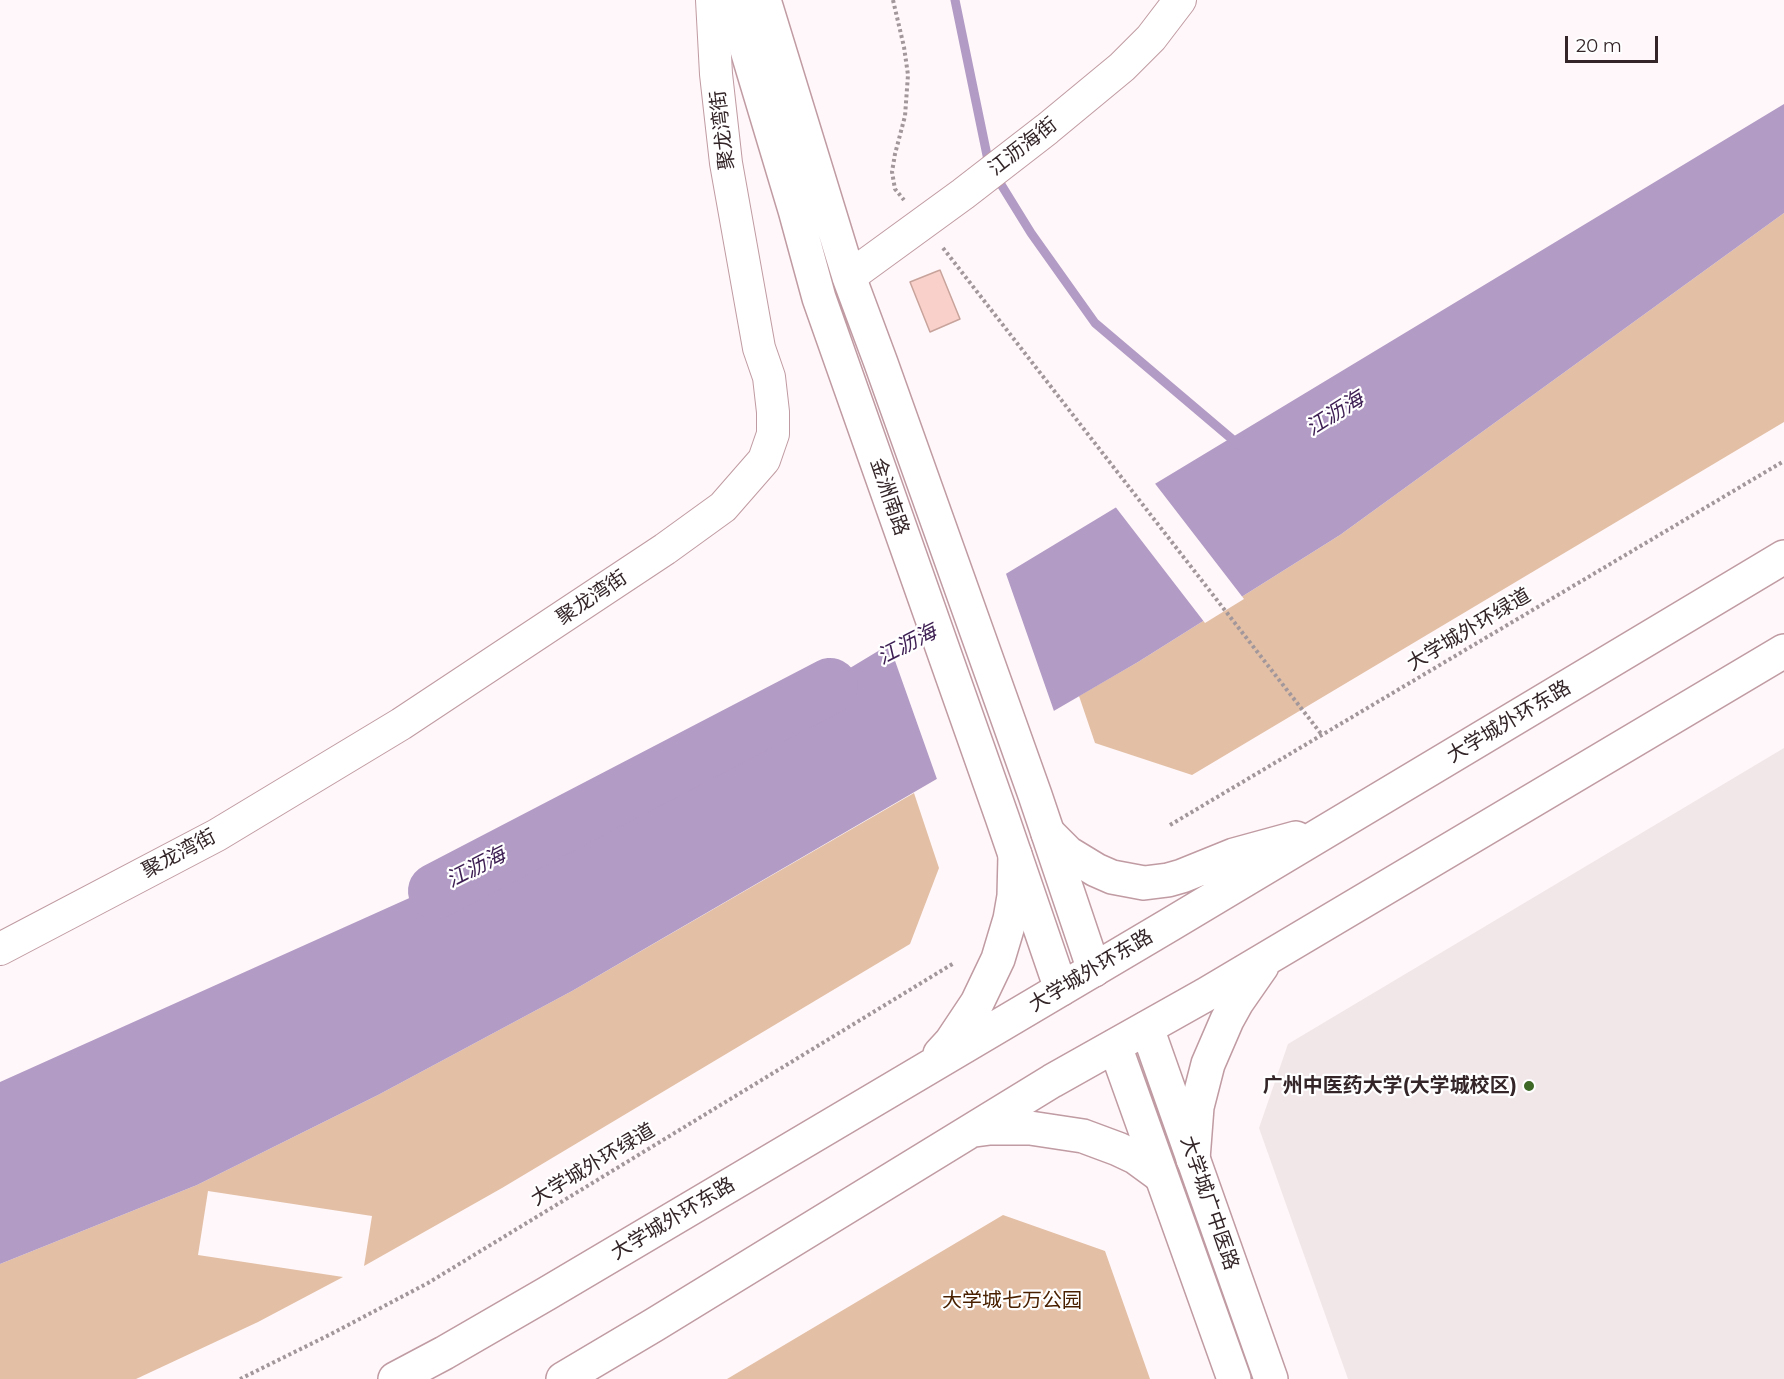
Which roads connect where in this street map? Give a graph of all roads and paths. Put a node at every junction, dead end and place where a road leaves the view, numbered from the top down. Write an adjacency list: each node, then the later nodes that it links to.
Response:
1 (712, 0): 16 (street, 聚龙湾街)
2 (732, 0): 15 (main road, 金洲南路)
3 (764, 0): 7 (main road, 金洲南路)
4 (893, 0): 6 (path)
5 (1180, 0): 6 (street, 江沥海街)
6 (923, 222): 7 (street, 江沥海街); 11 (path)
7 (849, 276): 14 (main road, 金洲南路)
8 (1784, 461): 11 (path, 大学城外环绿道)
9 (1784, 557): 13 (main road, 大学城外环东路)
10 (1784, 651): 17 (main road)
11 (1322, 735): 12 (path, 大学城外环绿道)
12 (1170, 825)
13 (1327, 831): 14 (main road); 19 (main road, 大学城外环东路)
14 (1048, 833): 19 (main road, 金洲南路)
15 (1016, 855): 20 (main road, 金洲南路); 23 (main road)
16 (0, 949)
17 (1273, 955): 21 (main road); 25 (main road)
18 (954, 963): 27 (path, 大学城外环绿道)
19 (1094, 970): 20 (main road, 大学城外环东路)
20 (1061, 989): 23 (main road, 大学城外环东路)
21 (1147, 1028): 22 (main road); 25 (main road, 大学城广中医路)
22 (1115, 1046): 24 (main road); 26 (main road, 大学城广中医路)
23 (927, 1069): 28 (main road, 大学城外环东路)
24 (970, 1131): 26 (main road); 29 (main road)
25 (1193, 1159): 31 (main road, 大学城广中医路)
26 (1161, 1176): 30 (main road, 大学城广中医路)
27 (240, 1379)
28 (395, 1379)
29 (563, 1379)
30 (1234, 1379)
31 (1271, 1379)

